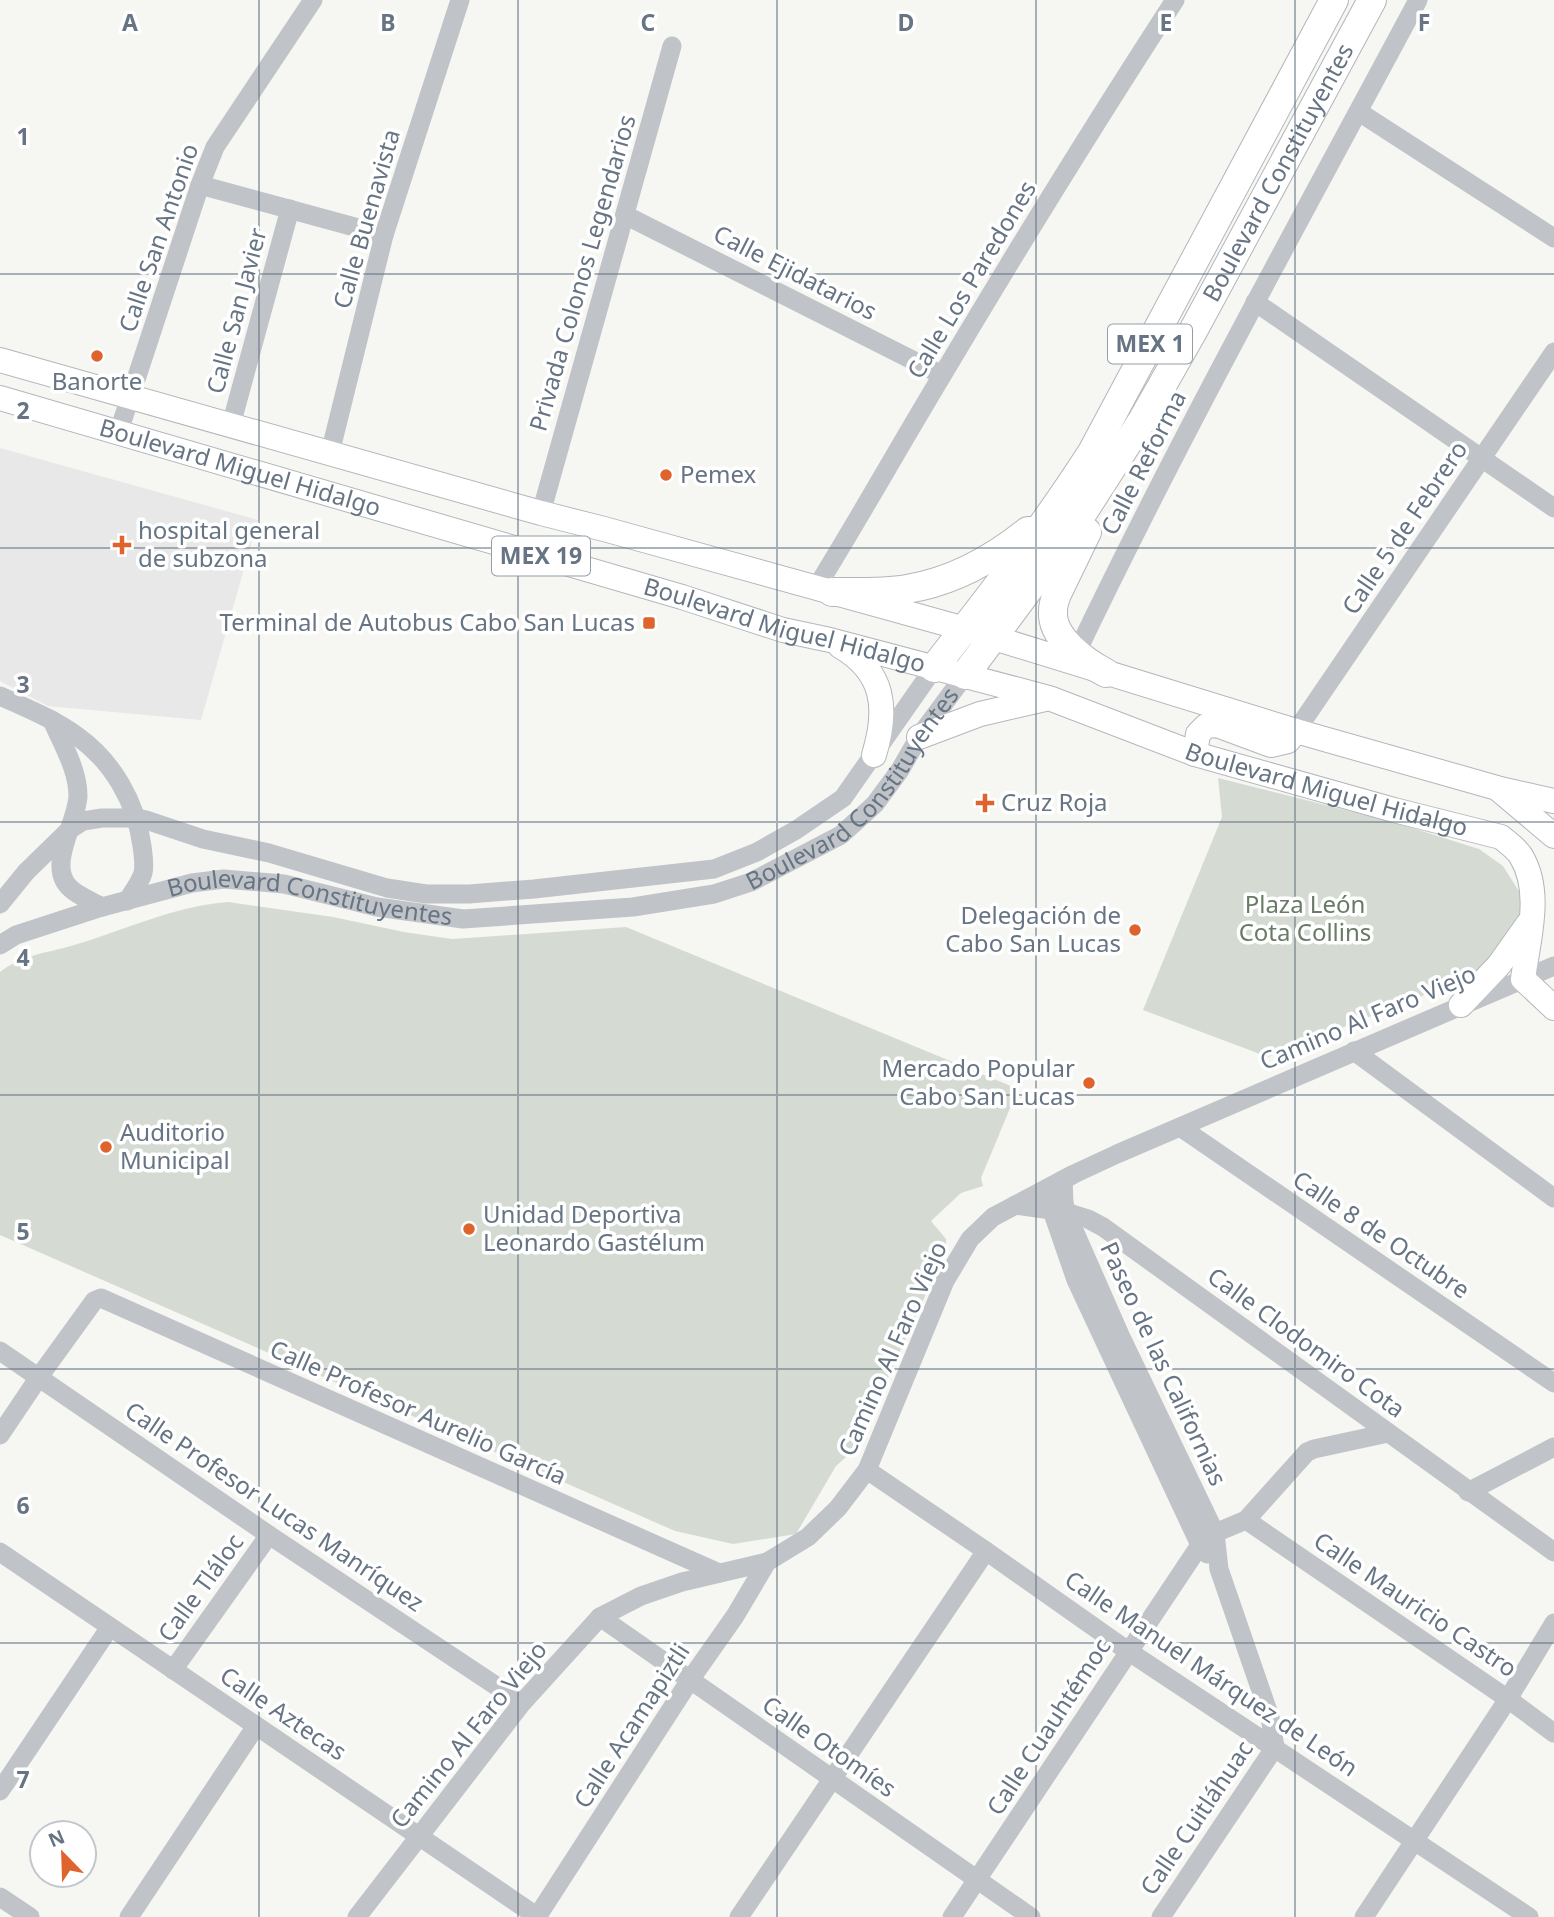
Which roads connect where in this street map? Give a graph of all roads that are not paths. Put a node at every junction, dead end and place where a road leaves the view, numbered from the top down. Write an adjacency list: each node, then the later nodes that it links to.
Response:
1 (313, 0): 9 (street, Calle San Antonio)
2 (460, 0): 12 (street, Calle Buenavista)
3 (1175, 0): 17 (street, Calle Los Paredones)
4 (1334, 0): 25 (highway, Boulevard Constituyentes / MEX 1)
5 (1372, 0): 20 (highway, Boulevard Constituyentes / MEX 1)
6 (1418, 0): 8 (street, Calle Reforma)
7 (672, 46): 11 (street, Privada Colonos Legendarios)
8 (1359, 111): 13 (street); 14 (street, Calle Reforma)
9 (200, 185): 10 (street); 19 (street, Calle San Antonio)
10 (290, 209): 12 (street); 21 (street, Calle San Javier)
11 (625, 215): 17 (street, Calle Ejidatarios); 27 (street, Privada Colonos Legendarios)
12 (384, 235): 23 (street, Calle Buenavista)
13 (1554, 238)
14 (1255, 302): 24 (street); 32 (street, Calle Reforma)
15 (1554, 352): 24 (street, Calle 5 de Febrero)
16 (0, 360): 19 (main road, Boulevard Miguel Hidalgo / MEX 19)
17 (942, 375): 28 (street, Calle Los Paredones)
18 (0, 398): 22 (main road, Boulevard Miguel Hidalgo / MEX 19)
19 (130, 398): 21 (main road, Boulevard Miguel Hidalgo / MEX 19); 22 (street, Calle San Antonio)
20 (1143, 419): 30 (highway, Boulevard Constituyentes / MEX 1); 32 (highway)
21 (231, 425): 23 (main road, Boulevard Miguel Hidalgo / MEX 19)
22 (119, 432): 31 (main road, Boulevard Miguel Hidalgo / MEX 19)
23 (330, 453): 27 (main road, Boulevard Miguel Hidalgo / MEX 19)
24 (1481, 459): 26 (street); 39 (street, Calle 5 de Febrero)
25 (1056, 506): 28 (highway); 29 (highway, Boulevard Constituyentes / MEX 1)
26 (1554, 508)
27 (541, 513): 28 (main road, Boulevard Miguel Hidalgo / MEX 19)
28 (824, 590): 29 (main road, Boulevard Miguel Hidalgo / MEX 19)
29 (965, 629): 30 (main road, Boulevard Miguel Hidalgo / MEX 19); 33 (highway, Boulevard Constituyentes / MEX 1)
30 (993, 638): 34 (main road, Boulevard Miguel Hidalgo); 35 (highway, Boulevard Constituyentes / MEX 1)
31 (830, 640): 33 (main road, Boulevard Miguel Hidalgo / MEX 19); 42 (main road)
32 (1076, 654): 34 (highway)
33 (934, 668): 35 (main road, Boulevard Miguel Hidalgo / MEX 19); 42 (street, Boulevard Constituyentes)
34 (1106, 673): 39 (main road, Boulevard Miguel Hidalgo)
35 (965, 676): 37 (main road, Boulevard Miguel Hidalgo); 40 (street, Boulevard Constituyentes)
36 (0, 696): 38 (street)
37 (1049, 698): 40 (main road); 41 (main road, Boulevard Miguel Hidalgo)
38 (52, 720): 45 (street); 46 (street)
39 (1296, 731): 41 (main road); 43 (main road, Boulevard Miguel Hidalgo)
40 (919, 737): 50 (street, Boulevard Constituyentes)
41 (1195, 754): 48 (main road, Boulevard Miguel Hidalgo)
42 (874, 755): 45 (street, Boulevard Constituyentes)
43 (1497, 788): 44 (main road); 47 (main road, Boulevard Miguel Hidalgo)
44 (1554, 801)
45 (137, 818): 46 (street, Boulevard Constituyentes); 50 (street)
46 (69, 830): 51 (street, Boulevard Constituyentes); 52 (street)
47 (1554, 836)
48 (1530, 877): 49 (main road); 53 (main road, Boulevard Miguel Hidalgo)
49 (1554, 897)
50 (127, 901): 52 (street, Boulevard Constituyentes)
51 (0, 904)
52 (102, 907): 54 (street, Boulevard Constituyentes)
53 (1531, 920): 56 (main road, Boulevard Miguel Hidalgo); 57 (main road)
54 (0, 946)
55 (1554, 966): 56 (street, Camino Al Faro Viejo)
56 (1523, 979): 57 (street, Camino Al Faro Viejo); 58 (main road)
57 (1461, 1005): 59 (street, Camino Al Faro Viejo)
58 (1554, 1008)
59 (1354, 1051): 60 (street, Camino Al Faro Viejo); 62 (street)
60 (1180, 1127): 61 (street, Camino Al Faro Viejo); 67 (street, Calle 8 de Octubre)
61 (1055, 1184): 63 (street, Camino Al Faro Viejo); 64 (street, Paseo de las Californias)
62 (1554, 1198)
63 (1015, 1205): 64 (street, Calle Clodomiro Cota); 71 (street, Camino Al Faro Viejo)
64 (1059, 1211): 68 (street, Calle Clodomiro Cota); 75 (street, Paseo de las Californias)
65 (0, 1351): 66 (street, Calle Profesor Lucas Manríquez)
66 (39, 1377): 69 (street); 74 (street, Calle Profesor Lucas Manríquez); 80 (street, Calle Profesor Aurelio García)
67 (1554, 1383)
68 (1388, 1433): 72 (street, Calle Clodomiro Cota); 73 (street)
69 (0, 1435)
70 (1554, 1447): 72 (street)
71 (867, 1470): 76 (street, Calle Manuel Márquez de León); 79 (street, Camino Al Faro Viejo)
72 (1468, 1492): 78 (street, Calle Clodomiro Cota)
73 (1246, 1520): 75 (street); 87 (street, Calle Mauricio Castro)
74 (269, 1535): 85 (street, Calle Tláloc); 88 (street, Calle Profesor Lucas Manríquez)
75 (1207, 1539): 84 (street, Calle Cuauhtémoc); 91 (street, Paseo de las Californias)
76 (986, 1551): 84 (street, Calle Manuel Márquez de León); 92 (street)
77 (0, 1552): 83 (street, Calle Aztecas)
78 (1554, 1552)
79 (767, 1562): 80 (street, Camino Al Faro Viejo); 86 (street, Calle Acamapiztli)
80 (719, 1573): 81 (street, Camino Al Faro Viejo)
81 (600, 1617): 86 (street, Calle Otomíes); 88 (street, Camino Al Faro Viejo)
82 (1554, 1623): 87 (street)
83 (110, 1627): 85 (street, Calle Aztecas); 93 (street)
84 (1128, 1651): 91 (street, Calle Manuel Márquez de León); 96 (street, Calle Cuauhtémoc)
85 (173, 1670): 89 (street, Calle Aztecas)
86 (690, 1680): 92 (street, Calle Otomíes); 101 (street, Calle Acamapiztli)
87 (1507, 1699): 90 (street, Calle Mauricio Castro); 95 (street)
88 (522, 1703): 94 (street, Camino Al Faro Viejo)
89 (256, 1726): 94 (street, Calle Aztecas); 99 (street)
90 (1554, 1733)
91 (1275, 1747): 95 (street, Calle Manuel Márquez de León); 105 (street, Calle Cuitláhuac)
92 (832, 1778): 96 (street, Calle Otomíes); 102 (street)
93 (0, 1791)
94 (419, 1836): 100 (street, Camino Al Faro Viejo); 101 (street, Calle Aztecas)
95 (1415, 1840): 106 (street); 107 (street, Calle Manuel Márquez de León)
96 (976, 1881): 103 (street, Calle Cuauhtémoc); 104 (street, Calle Otomíes)
97 (0, 1897): 98 (street)
98 (30, 1917)
99 (129, 1917)
100 (357, 1917)
101 (537, 1917)
102 (739, 1917)
103 (952, 1917)
104 (1031, 1917)
105 (1160, 1917)
106 (1364, 1917)
107 (1529, 1917)

